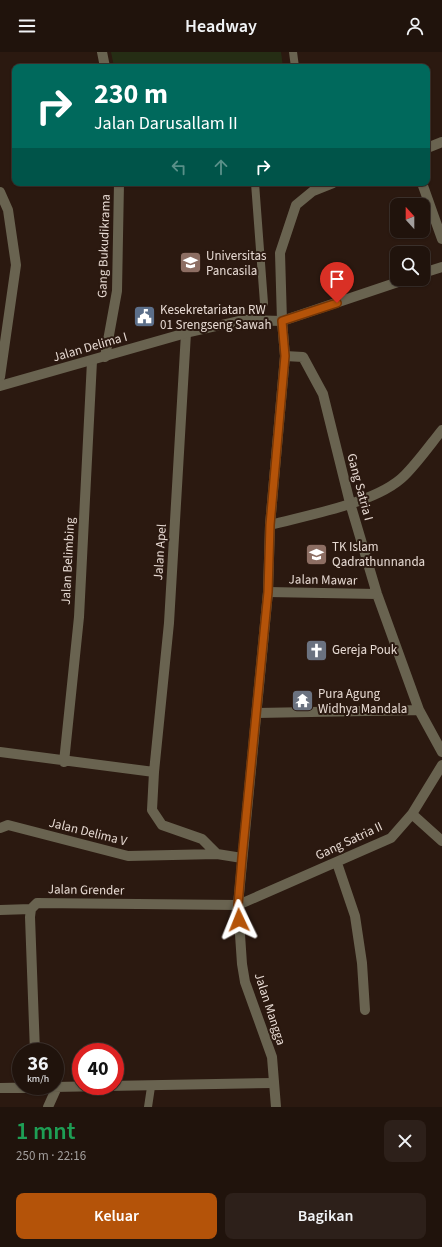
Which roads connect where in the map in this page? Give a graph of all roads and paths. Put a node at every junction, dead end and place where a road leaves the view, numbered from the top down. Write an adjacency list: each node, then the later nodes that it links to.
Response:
1 (102, 52): 3 (street)
2 (293, 52): 4 (lane)
3 (104, 64)
4 (295, 64)
5 (442, 142): 6 (street)
6 (430, 147)
7 (119, 186): 21 (street, Gang Bukudikrama)
8 (255, 186): 17 (lane)
9 (326, 186): 18 (street, Jalan Mangga)
10 (423, 186): 13 (street)
11 (0, 192): 12 (street)
12 (4, 211): 23 (street)
13 (442, 239)
14 (442, 267): 15 (street)
15 (430, 271)
16 (390, 285): 18 (street)
17 (264, 303)
18 (282, 321): 19 (street, Jalan Delima I); 20 (street, Jalan Mangga)
19 (186, 333): 21 (street, Jalan Delima I); 36 (street, Jalan Apel)
20 (285, 356): 26 (street, Gang Satria I); 27 (street, Jalan Mangga)
21 (105, 357): 22 (street, Jalan Delima I)
22 (92, 361): 24 (street, Jalan Delima I); 34 (street, Jalan Belimbing)
23 (0, 377)
24 (0, 386)
25 (442, 430): 26 (street)
26 (350, 503): 27 (street); 29 (street, Gang Satria I)
27 (270, 525): 28 (street, Jalan Mangga)
28 (268, 592): 29 (street, Jalan Mawar); 31 (street, Jalan Mangga)
29 (377, 594): 30 (street, Gang Satria I)
30 (419, 710): 31 (street); 33 (street, Gang Satria I)
31 (257, 713): 41 (street, Jalan Mangga)
32 (0, 752): 34 (street)
33 (442, 752)
34 (64, 762): 36 (street)
35 (442, 765): 37 (street, Gang Satria II)
36 (154, 772): 40 (street, Jalan Apel)
37 (412, 814): 39 (street); 42 (street, Gang Satria II)
38 (0, 828): 40 (street, Jalan Delima V)
39 (442, 841)
40 (217, 854): 41 (street, Jalan Delima V)
41 (242, 858): 43 (street, Jalan Mangga)
42 (337, 863): 43 (street, Gang Satria II); 46 (street)
43 (238, 905): 44 (street, Jalan Grender); 48 (street, Jalan Mangga)
44 (31, 909): 45 (street, Jalan Grender); 47 (street)
45 (0, 910)
46 (364, 1010)
47 (35, 1043)
48 (274, 1084): 51 (street); 56 (street, Jalan Mangga)
49 (12, 1087): 52 (street)
50 (64, 1087): 51 (street)
51 (151, 1087): 55 (lane)
52 (0, 1088)
53 (53, 1095): 54 (street)
54 (48, 1107)
55 (148, 1107)
56 (276, 1107)

